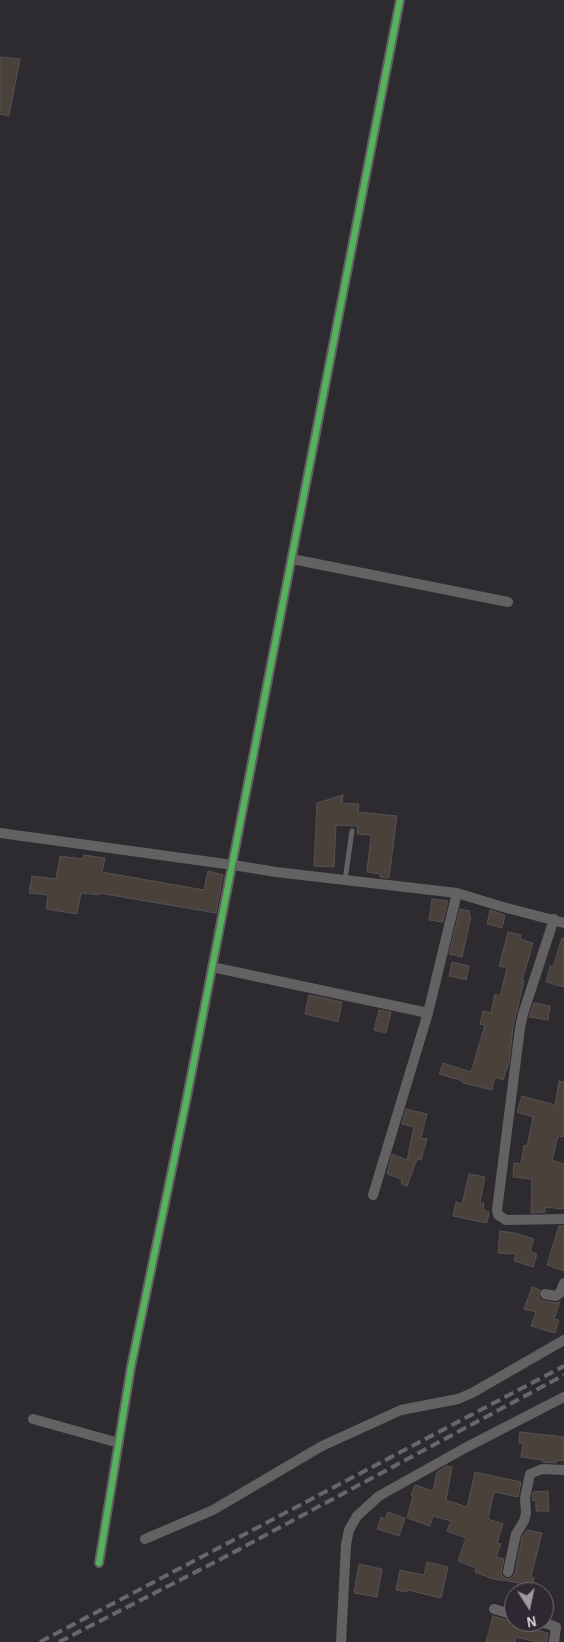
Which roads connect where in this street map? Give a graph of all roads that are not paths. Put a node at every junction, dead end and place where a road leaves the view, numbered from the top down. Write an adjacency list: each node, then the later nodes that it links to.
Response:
1 (400, 0): 2 (street)
2 (292, 559): 3 (street); 6 (street)
3 (508, 602)
4 (352, 831): 7 (lane)
5 (0, 834): 6 (street)
6 (232, 865): 7 (street); 10 (street)
7 (345, 880): 8 (street)
8 (457, 893): 9 (street); 11 (street)
9 (559, 921): 13 (street)
10 (212, 967): 11 (street); 19 (street)
11 (428, 1013): 12 (street)
12 (373, 1195)
13 (564, 1219)
14 (564, 1283): 15 (street)
15 (545, 1294)
16 (564, 1340): 21 (street)
17 (564, 1397): 27 (street)
18 (34, 1419): 19 (street)
19 (119, 1443): 22 (street)
20 (564, 1470): 23 (street)
21 (145, 1540)
22 (99, 1563)
23 (508, 1572)
24 (494, 1609): 25 (street)
25 (504, 1612)
26 (560, 1628): 28 (street)
27 (341, 1642)
28 (554, 1642)

